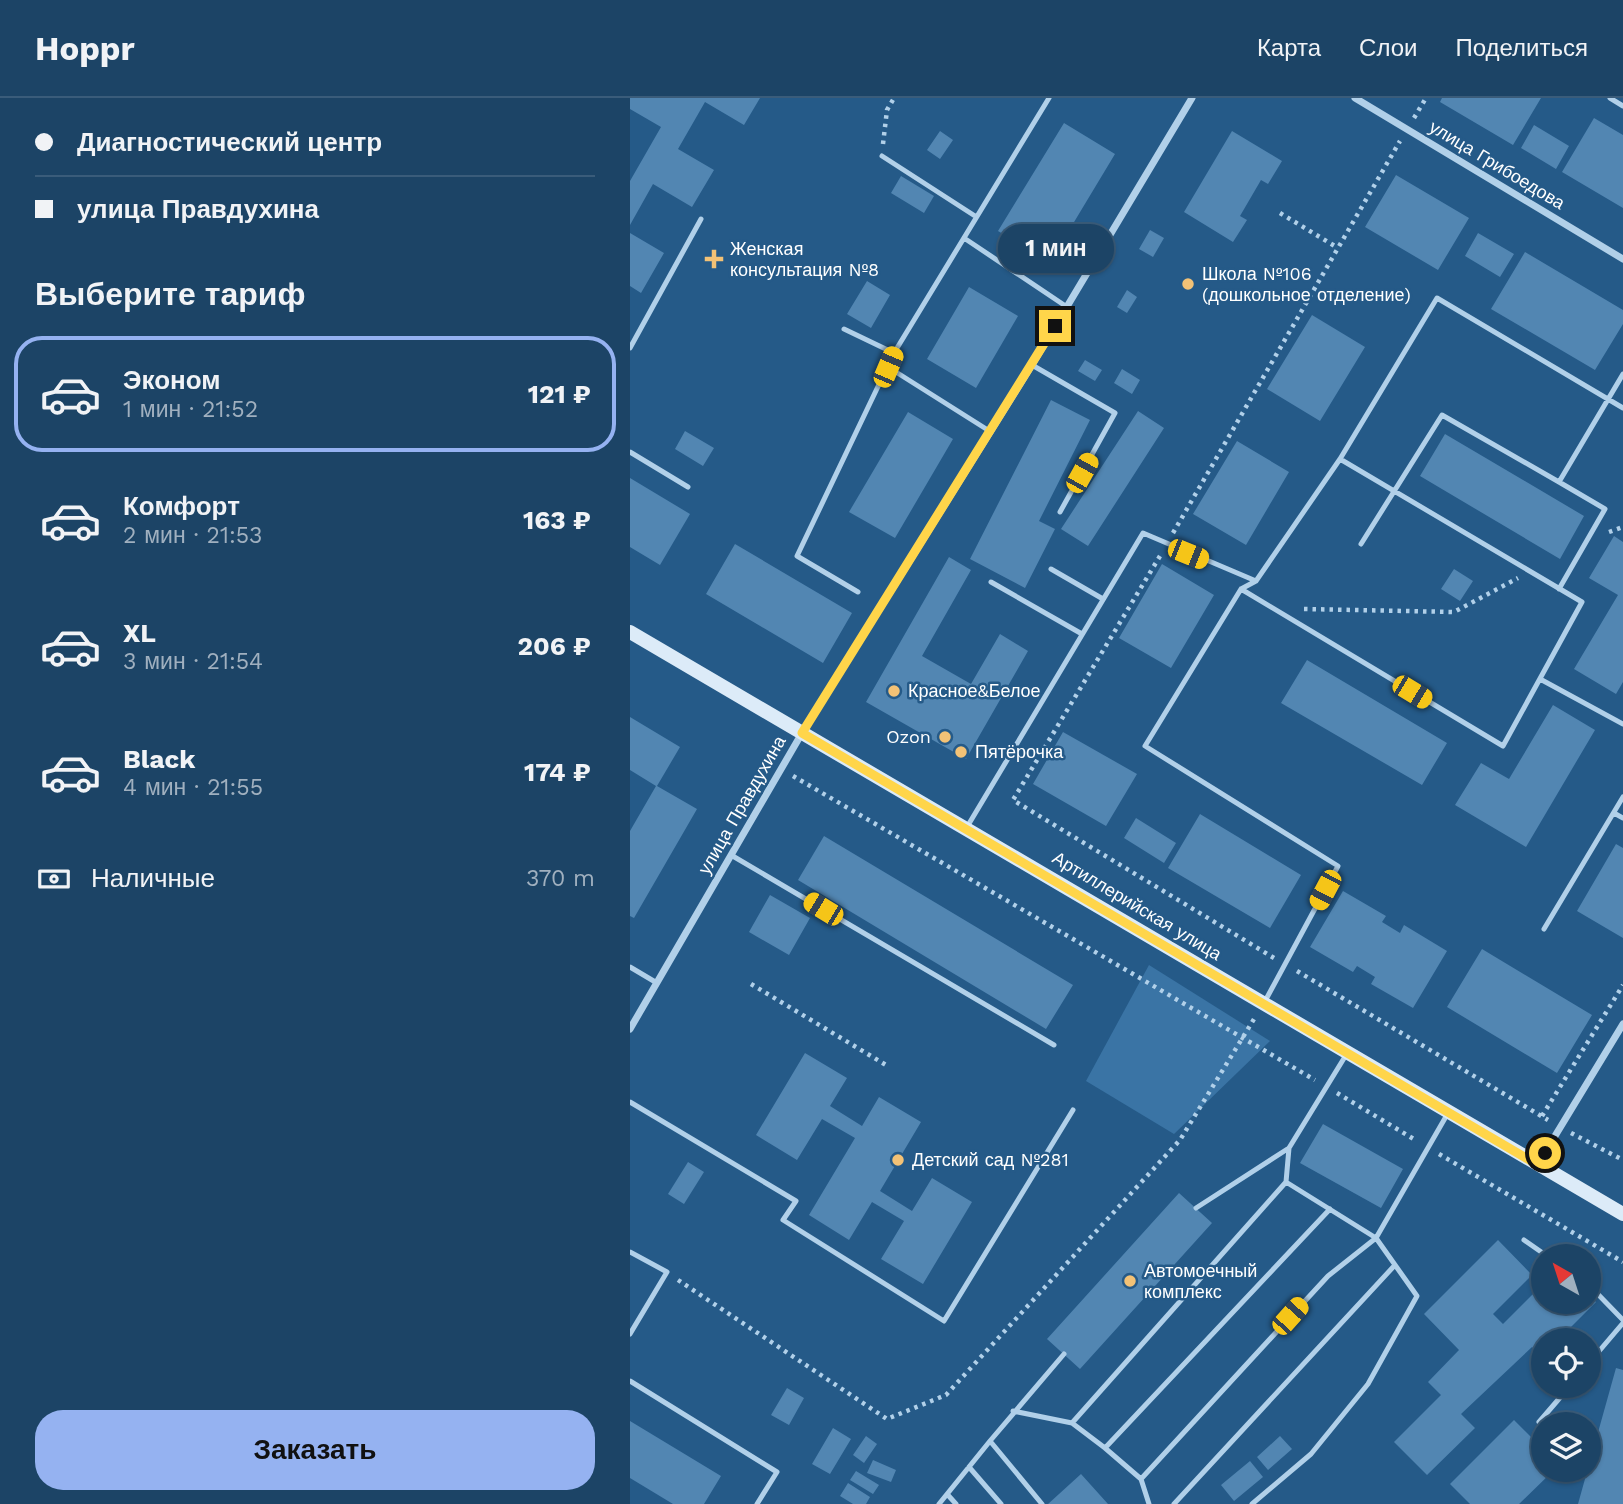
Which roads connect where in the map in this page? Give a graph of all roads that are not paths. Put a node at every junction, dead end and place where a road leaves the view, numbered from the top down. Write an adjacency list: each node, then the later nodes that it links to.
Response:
1 (1049, 98): 7 (lane)
2 (1192, 98): 11 (street, улица Правдухина)
3 (1354, 98): 10 (street, улица Грибоедова)
4 (1610, 98): 5 (lane)
5 (1623, 106)
6 (882, 156): 7 (lane)
7 (975, 216): 9 (lane)
8 (701, 219): 13 (lane)
9 (964, 239): 11 (lane); 14 (lane)
10 (1623, 259)
11 (1067, 307): 15 (street, улица Правдухина)
12 (844, 329): 14 (lane)
13 (630, 348)
14 (894, 353): 16 (lane)
15 (1032, 365): 20 (street, улица Правдухина); 26 (lane)
16 (888, 367): 20 (lane); 33 (lane)
17 (1623, 374): 18 (lane)
18 (1608, 399): 19 (lane); 22 (lane); 23 (lane)
19 (1623, 408)
20 (991, 432): 39 (street, улица Правдухина)
21 (630, 452): 24 (lane)
22 (1340, 459): 25 (lane); 29 (lane)
23 (1559, 482): 25 (lane); 32 (lane)
24 (688, 487)
25 (1397, 491): 27 (lane); 32 (lane)
26 (1060, 512)
27 (1361, 544)
28 (1051, 569): 34 (lane)
29 (1256, 581): 31 (lane); 34 (lane)
30 (991, 582): 36 (lane)
31 (1241, 589): 37 (lane); 48 (lane)
32 (1559, 589): 37 (lane)
33 (858, 592)
34 (1104, 599): 36 (lane)
35 (630, 632): 39 (street, Артиллерийская улица)
36 (1083, 634): 43 (lane)
37 (1540, 679): 38 (lane)
38 (1623, 724)
39 (802, 733): 43 (street, Артиллерийская улица); 44 (street, улица Правдухина)
40 (1623, 797): 41 (lane)
41 (1614, 813): 42 (lane); 45 (lane)
42 (1623, 818)
43 (967, 827): 48 (street, Артиллерийская улица)
44 (731, 855): 47 (street, улица Правдухина); 51 (lane)
45 (1544, 929)
46 (630, 967): 47 (lane)
47 (657, 983): 50 (street, улица Правдухина)
48 (1264, 1003): 52 (street, Артиллерийская улица)
49 (1623, 1024): 57 (street)
50 (630, 1029)
51 (1054, 1045)
52 (1347, 1052): 55 (street, Артиллерийская улица); 56 (lane)
53 (630, 1102): 54 (lane)
54 (1073, 1110)
55 (1449, 1112): 57 (street, Артиллерийская улица); 62 (lane)
56 (1289, 1148): 58 (lane); 59 (lane)
57 (1538, 1165): 61 (street, Артиллерийская улица)
58 (1286, 1182): 60 (lane); 76 (lane)
59 (1196, 1208)
60 (1330, 1209): 62 (lane); 78 (lane)
61 (1623, 1214)
62 (1376, 1238): 66 (lane); 80 (lane)
63 (1524, 1240): 64 (lane)
64 (1531, 1245)
65 (630, 1252): 69 (lane)
66 (1395, 1265): 88 (lane); 89 (lane)
67 (1601, 1298): 68 (lane)
68 (1623, 1321): 70 (lane)
69 (630, 1334)
70 (1601, 1348)
71 (1064, 1354): 74 (lane)
72 (630, 1381): 82 (lane)
73 (1560, 1398): 75 (lane)
74 (1013, 1411): 76 (lane); 77 (lane)
75 (1548, 1412)
76 (1072, 1423): 78 (lane)
77 (990, 1441): 79 (lane); 86 (lane)
78 (1105, 1448): 80 (lane)
79 (970, 1467): 81 (lane); 85 (lane)
80 (1141, 1479): 87 (lane)
81 (947, 1494): 83 (lane); 84 (lane)
82 (757, 1504)
83 (939, 1504)
84 (956, 1504)
85 (1001, 1504)
86 (1042, 1504)
87 (1149, 1504)
88 (1174, 1504)
89 (1252, 1504)

